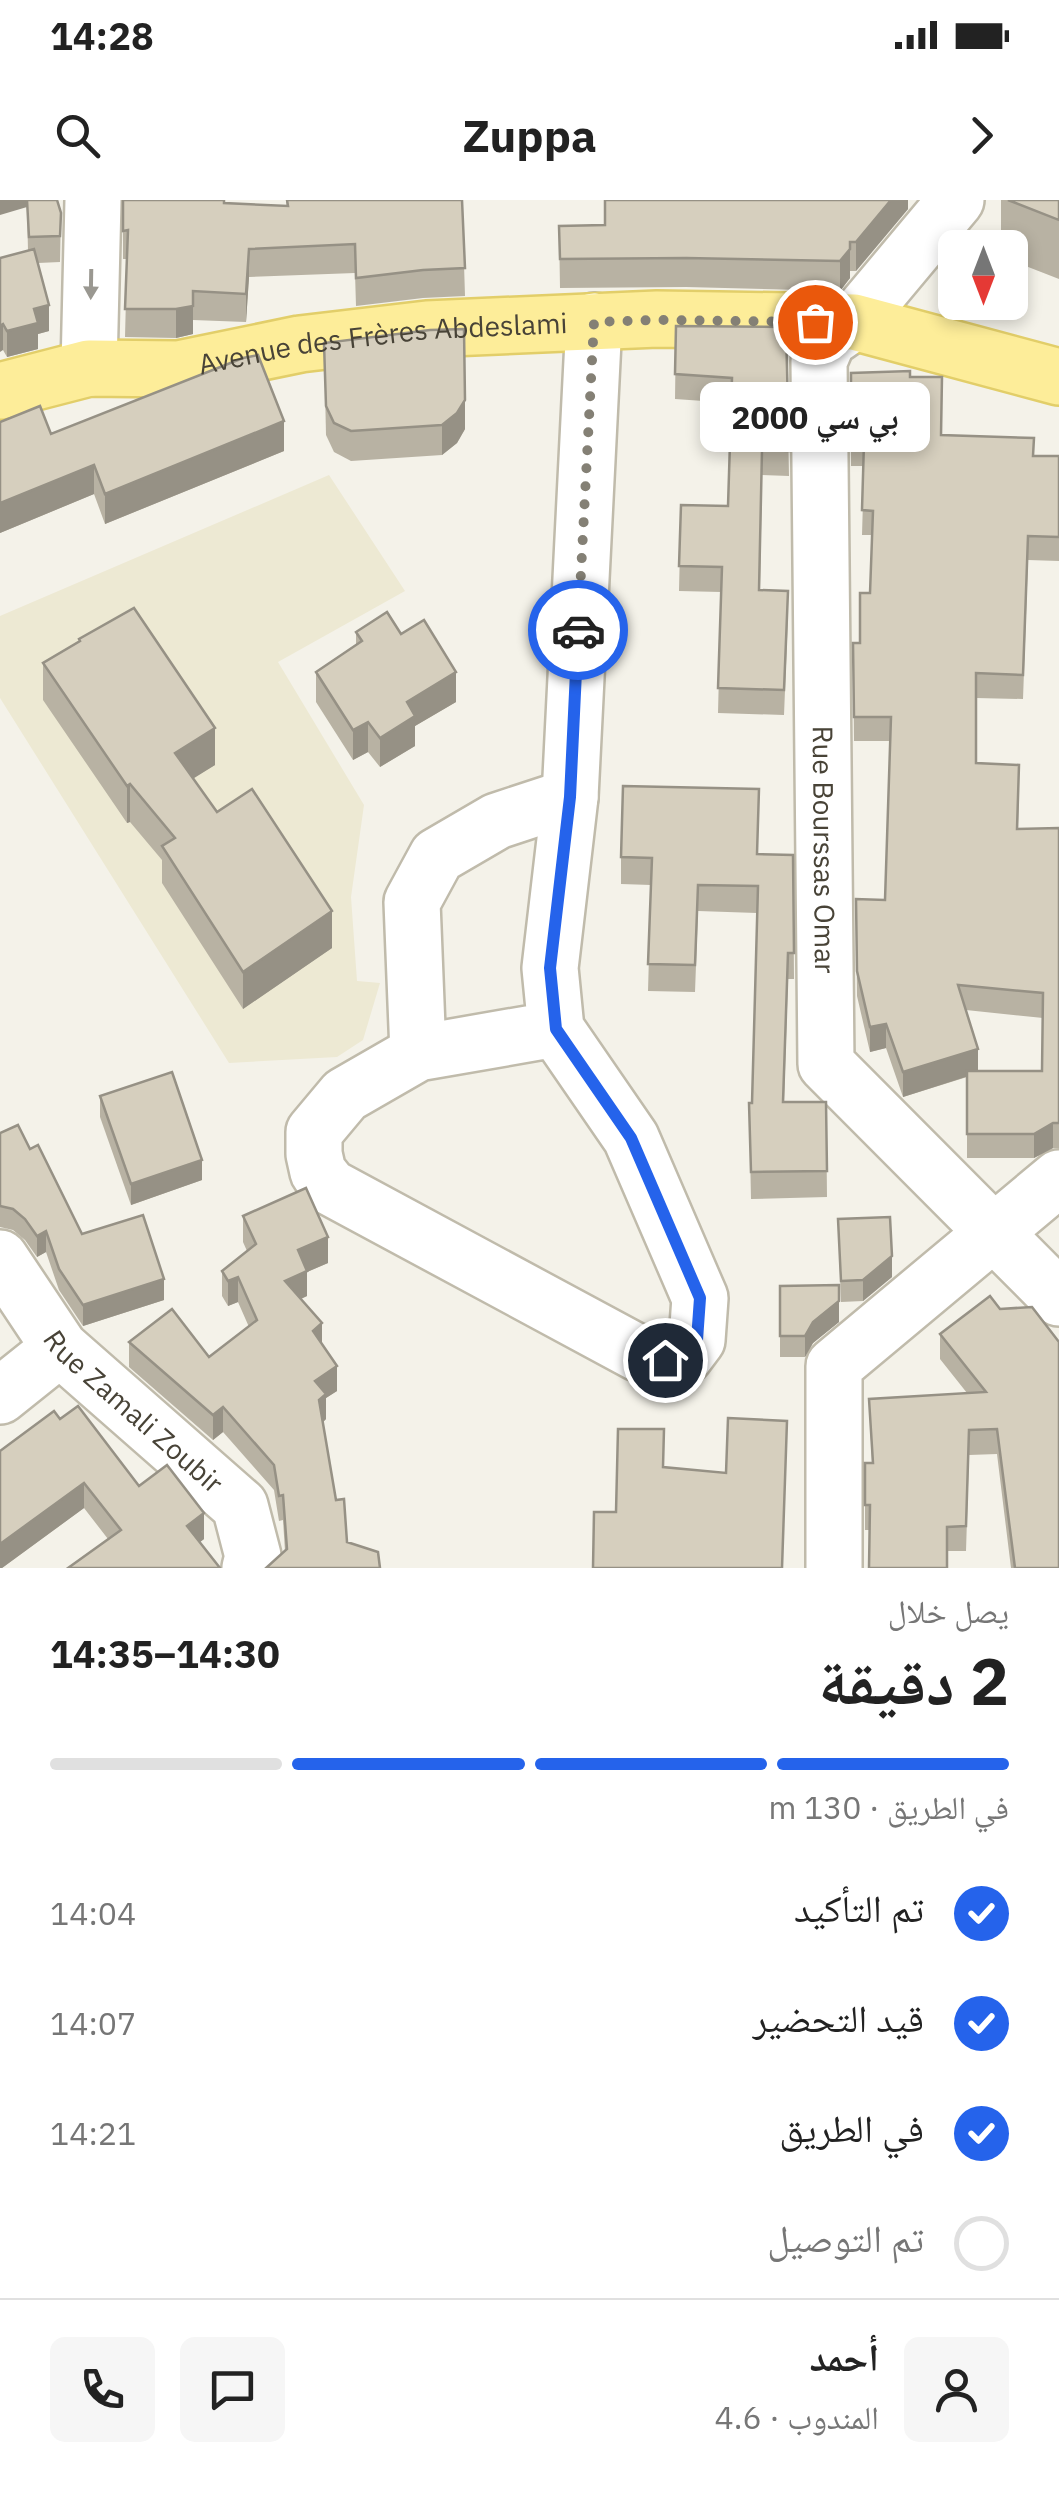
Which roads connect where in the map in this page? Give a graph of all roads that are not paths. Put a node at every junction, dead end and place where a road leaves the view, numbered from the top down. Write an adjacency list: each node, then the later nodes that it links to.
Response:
1 (93, 200): 5 (street, one-way to 5)
2 (956, 200): 4 (street, Rue Bourssas Omar)
3 (594, 322): 4 (main road, Avenue des Frères Abdeslami); 5 (main road, Avenue des Frères Abdeslami); 8 (street)
4 (854, 322): 6 (main road, Avenue des Frères Abdeslami); 12 (street, Rue Bourssas Omar)
5 (89, 368): 7 (main road, Avenue des Frères Abdeslami)
6 (1059, 377)
7 (0, 391)
8 (570, 797): 9 (street); 10 (street)
9 (556, 1029): 10 (street); 10 (street)
10 (418, 1053)
11 (1059, 1178): 12 (street)
12 (993, 1232): 14 (street, Rue Bourssas Omar); 18 (street)
13 (0, 1258): 15 (street, Rue Zamali Zoubir)
14 (1059, 1298)
15 (60, 1348): 16 (street); 17 (street, Rue Zamali Zoubir)
16 (0, 1396)
17 (250, 1568)
18 (834, 1568)

